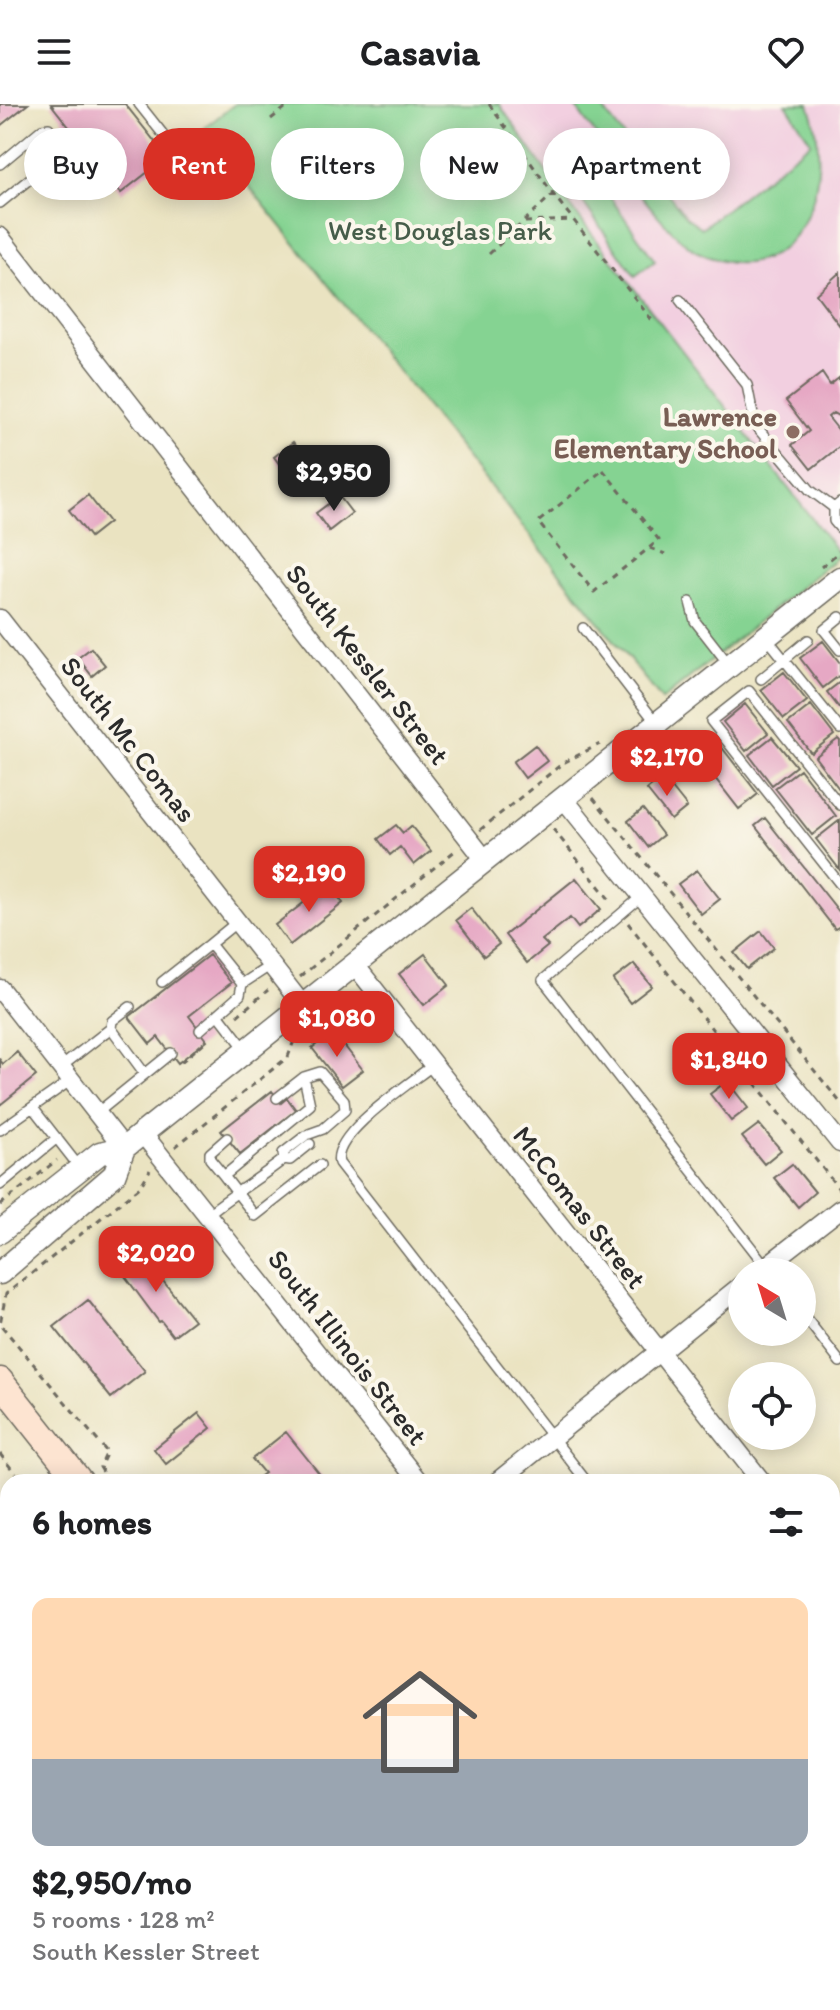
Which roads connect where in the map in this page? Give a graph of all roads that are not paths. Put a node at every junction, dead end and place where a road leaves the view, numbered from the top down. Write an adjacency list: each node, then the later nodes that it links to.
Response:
1 (139, 104): 2 (lane)
2 (158, 128)
3 (0, 164): 4 (lane)
4 (0, 203)
5 (0, 237): 24 (street, South Kessler Street)
6 (680, 300): 7 (lane)
7 (837, 506): 8 (lane)
8 (840, 528)
9 (840, 578): 14 (street)
10 (690, 602): 18 (lane)
11 (840, 617): 16 (lane)
12 (0, 619): 27 (street, South Mc Comas)
13 (583, 628): 20 (lane)
14 (766, 637): 17 (lane); 18 (street)
15 (808, 640): 17 (lane)
16 (840, 650)
17 (784, 660): 19 (lane); 21 (lane)
18 (730, 666): 20 (street)
19 (761, 679)
20 (657, 724): 22 (street)
21 (840, 729)
22 (569, 805): 24 (street); 26 (street)
23 (840, 805): 25 (lane)
24 (486, 861): 30 (street)
25 (840, 884)
26 (642, 896): 52 (street); 62 (lane)
27 (237, 922): 28 (lane); 29 (street, South Mc Comas)
28 (210, 944): 31 (lane); 32 (lane)
29 (271, 965): 32 (lane); 35 (street, South Mc Comas)
30 (355, 965): 35 (street); 41 (street, McComas Street)
31 (162, 982)
32 (242, 984): 36 (lane)
33 (0, 989): 42 (street)
34 (130, 1007): 37 (lane)
35 (304, 1007): 39 (street)
36 (219, 1015): 38 (lane); 39 (lane)
37 (111, 1028): 42 (lane); 43 (lane)
38 (200, 1030)
39 (247, 1051): 49 (street)
40 (171, 1053): 43 (lane)
41 (433, 1065): 67 (street, McComas Street); 70 (lane)
42 (66, 1074): 46 (lane); 47 (street)
43 (145, 1074): 47 (lane)
44 (304, 1077): 45 (lane); 56 (lane); 58 (lane)
45 (277, 1098)
46 (33, 1108): 48 (lane); 50 (lane)
47 (97, 1113): 53 (street)
48 (0, 1130)
49 (143, 1134): 53 (street); 60 (street, South Illinois Street)
50 (57, 1138): 54 (lane); 57 (lane)
51 (227, 1138): 56 (lane)
52 (840, 1143)
53 (124, 1148): 54 (street); 64 (street)
54 (74, 1160): 61 (street)
55 (320, 1165): 58 (lane)
56 (224, 1176): 58 (lane)
57 (0, 1185)
58 (236, 1191): 60 (lane)
59 (840, 1209): 63 (street)
60 (207, 1215): 72 (street, South Illinois Street)
61 (2, 1219)
62 (756, 1258)
63 (780, 1258)
64 (0, 1273)
65 (728, 1296): 67 (street)
66 (816, 1331): 68 (lane)
67 (659, 1352): 70 (street); 75 (street, McComas Street)
68 (840, 1362)
69 (0, 1381): 71 (main road)
70 (552, 1438): 73 (street); 74 (lane)
71 (74, 1474)
72 (413, 1474)
73 (507, 1474)
74 (581, 1474)
75 (756, 1474)

